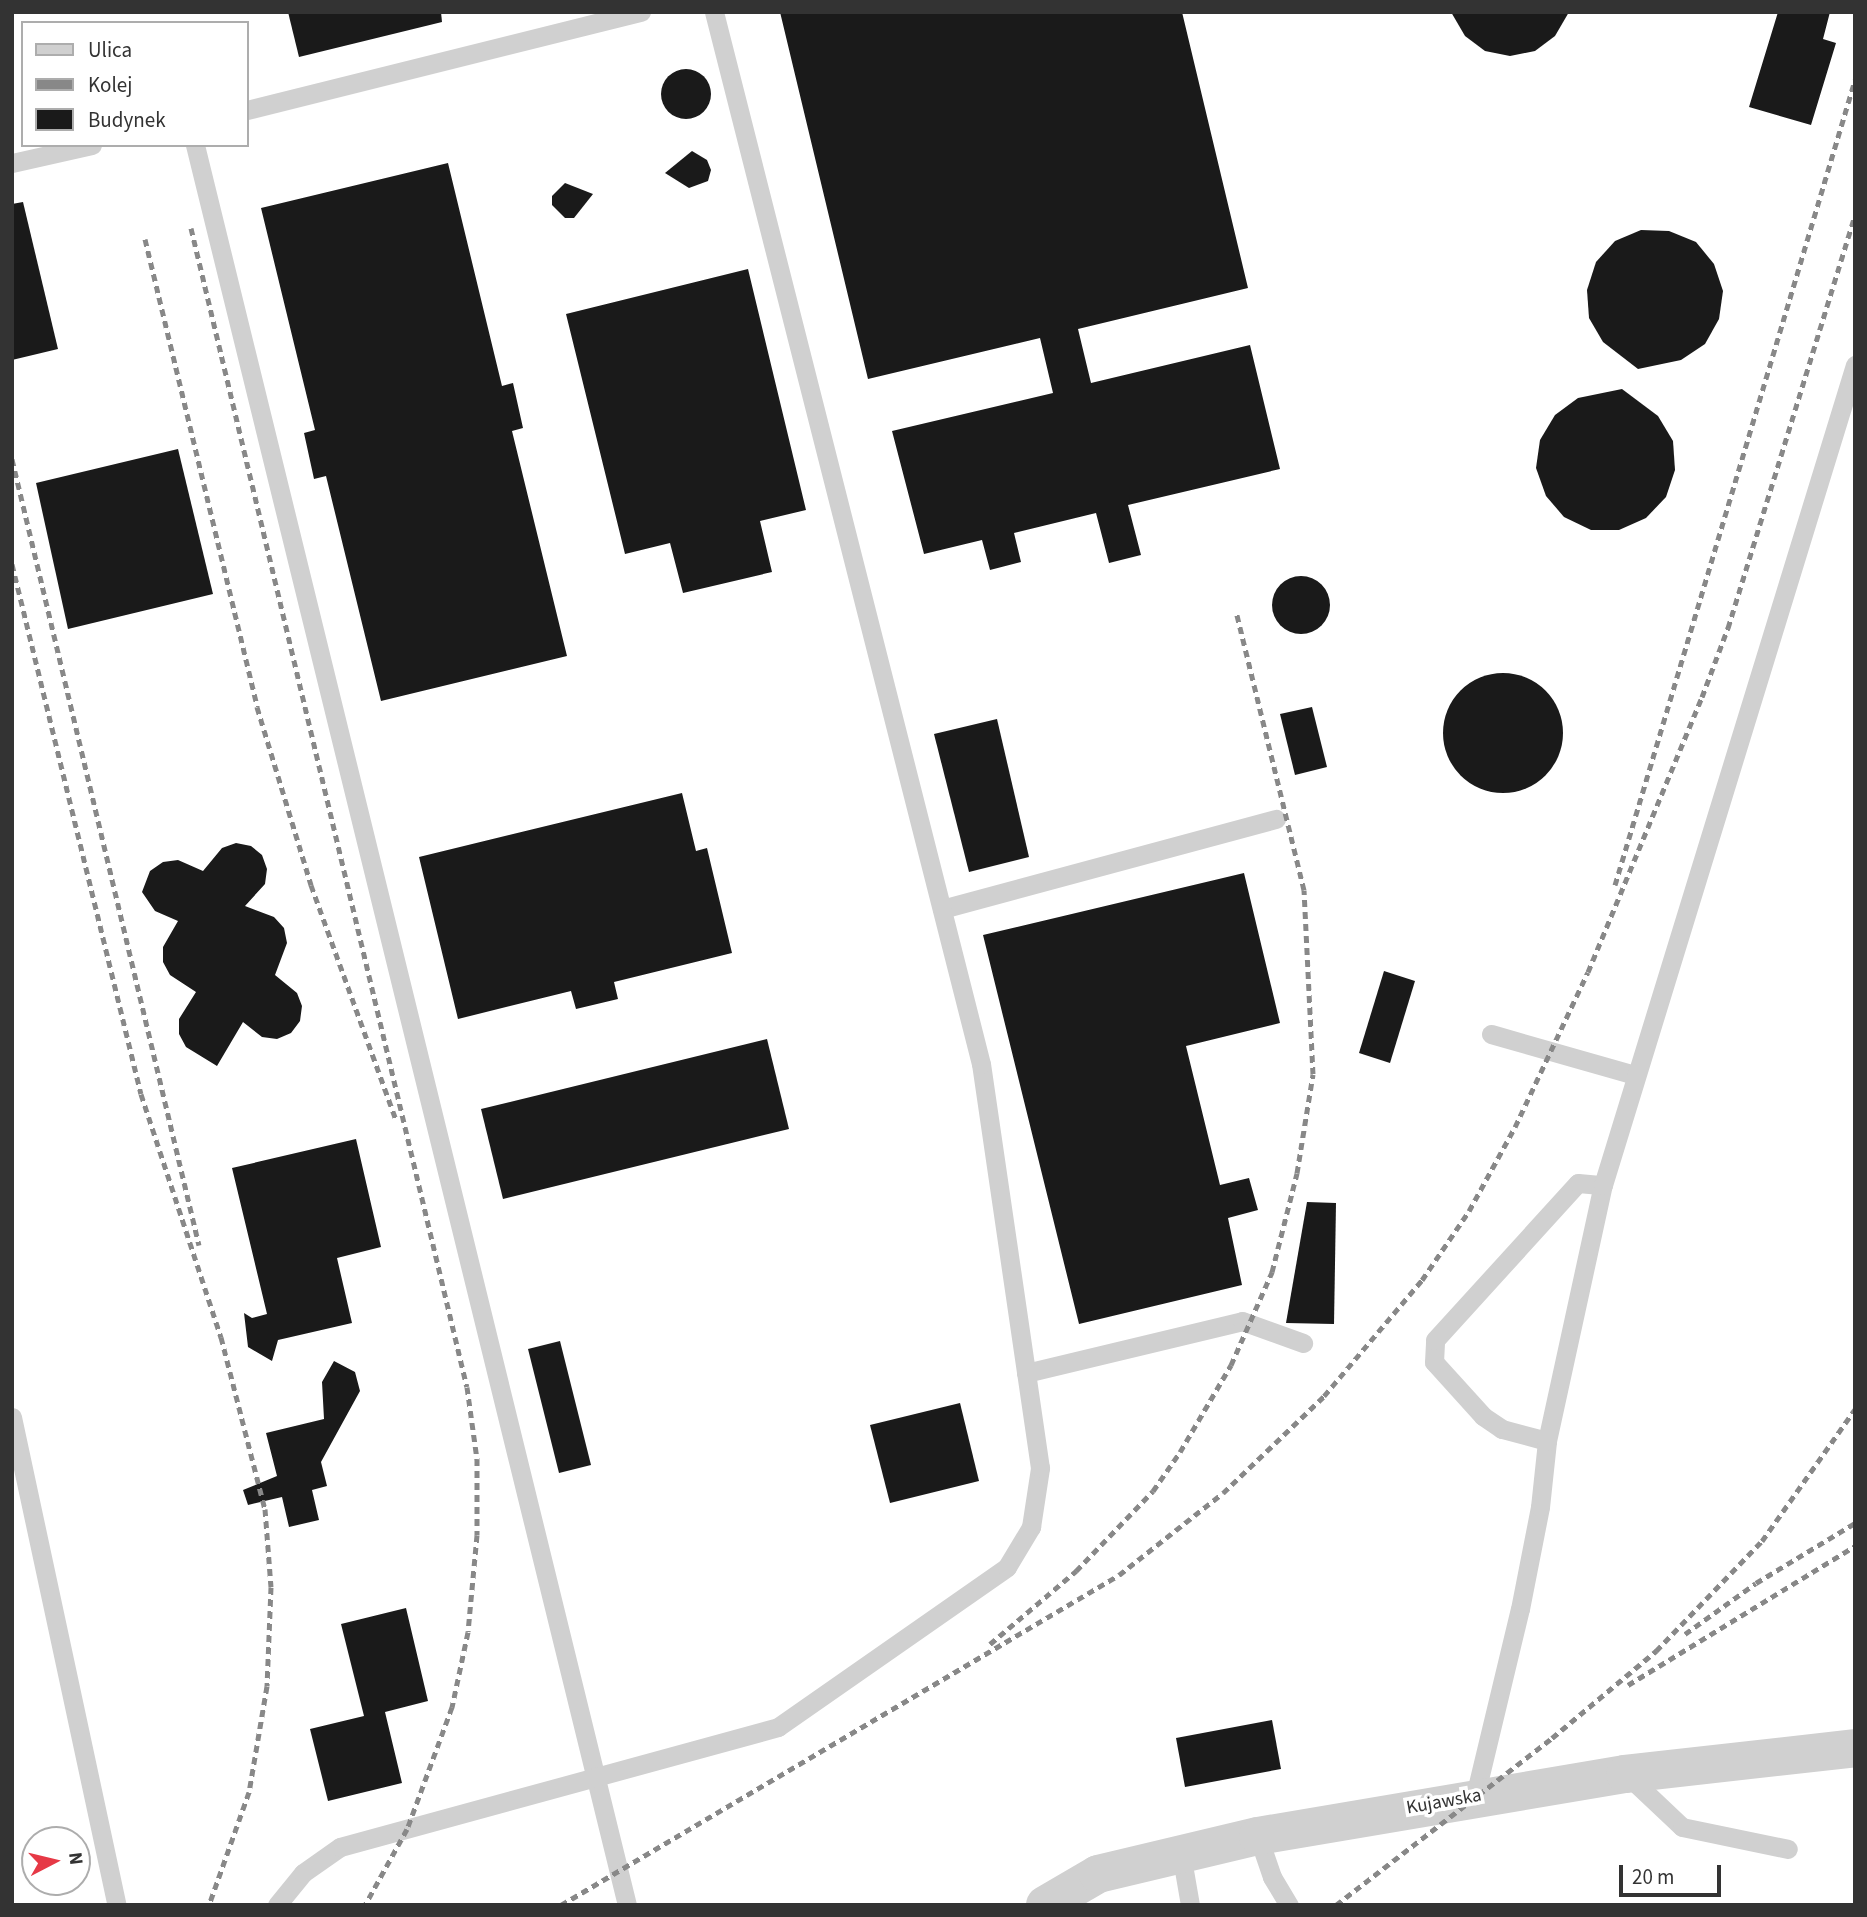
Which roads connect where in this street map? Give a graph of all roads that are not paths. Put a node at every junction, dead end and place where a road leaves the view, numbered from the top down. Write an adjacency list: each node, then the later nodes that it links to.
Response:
1 (641, 12): 3 (lane)
2 (714, 12): 9 (lane)
3 (248, 110)
4 (84, 147): 6 (lane)
5 (195, 147): 19 (lane)
6 (12, 163)
7 (1855, 365): 11 (lane)
8 (1276, 819): 9 (lane)
9 (942, 909): 14 (lane)
10 (1492, 1034): 11 (lane)
11 (1635, 1074): 12 (lane)
12 (1603, 1185): 16 (lane); 16 (lane)
13 (1303, 1343): 14 (lane)
14 (1026, 1373): 19 (lane)
15 (12, 1418): 24 (lane)
16 (1547, 1441): 20 (lane)
17 (1855, 1748): 18 (street, Kujawska)
18 (1625, 1774): 20 (street, Kujawska); 22 (lane)
19 (598, 1777): 25 (lane); 26 (lane)
20 (1475, 1796): 21 (street, Kujawska)
21 (1258, 1836): 23 (street, Kujawska); 29 (lane)
22 (1788, 1849)
23 (1181, 1853): 27 (street, Kujawska); 28 (lane)
24 (117, 1905)
25 (278, 1905)
26 (627, 1905)
27 (1045, 1905)
28 (1190, 1905)
29 (1289, 1905)

